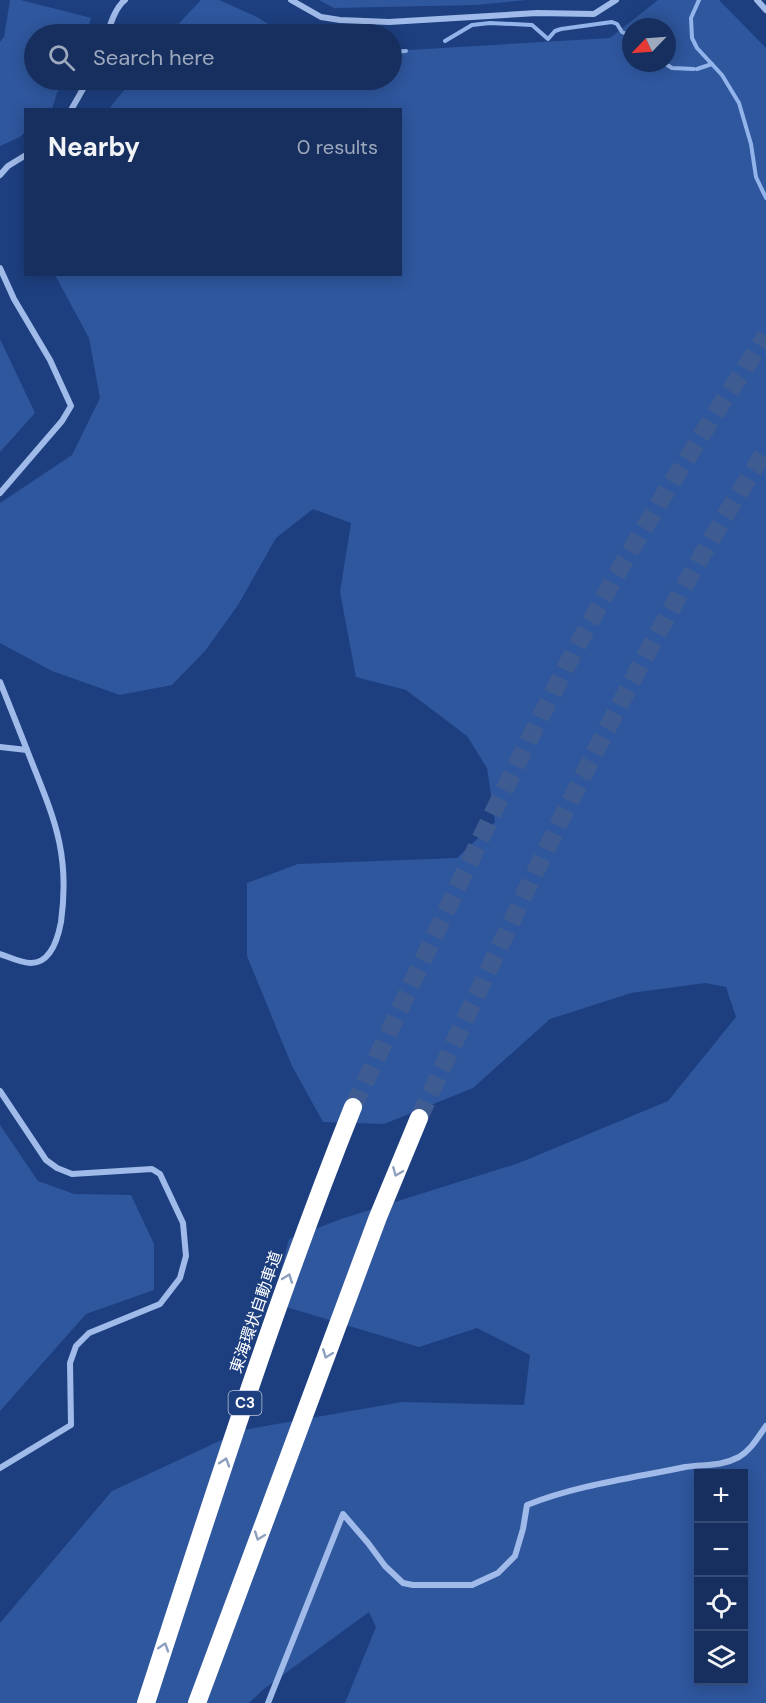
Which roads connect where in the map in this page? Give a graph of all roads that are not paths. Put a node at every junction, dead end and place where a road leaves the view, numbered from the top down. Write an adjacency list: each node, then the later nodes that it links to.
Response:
1 (125, 0): 6 (street)
2 (291, 0): 3 (street)
3 (616, 0)
4 (758, 0): 5 (street)
5 (766, 10)
6 (111, 24)
7 (82, 90): 8 (street)
8 (72, 108)
9 (24, 156): 10 (street)
10 (0, 175)
11 (0, 268): 12 (street)
12 (0, 493)
13 (0, 682): 15 (street)
14 (0, 747): 15 (street)
15 (27, 750): 16 (street)
16 (0, 954)
17 (0, 1091): 21 (street)
18 (353, 1107): 22 (highway, 東海環状自動車道 / C3, one-way to 18)
19 (419, 1118): 23 (highway, one-way to 23)
20 (766, 1426): 24 (street)
21 (0, 1468)
22 (146, 1703)
23 (197, 1703)
24 (268, 1703)

